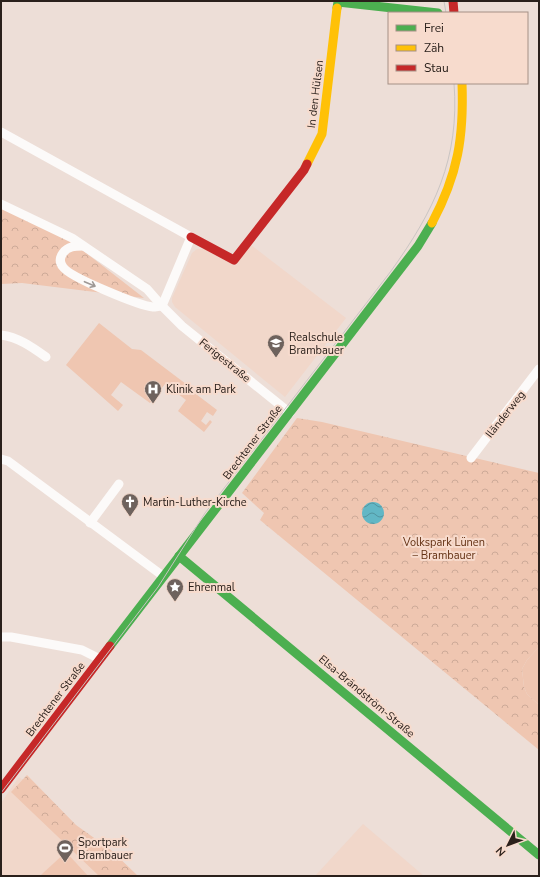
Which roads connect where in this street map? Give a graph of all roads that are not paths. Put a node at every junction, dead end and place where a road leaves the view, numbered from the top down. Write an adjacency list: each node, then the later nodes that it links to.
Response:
1 (452, 1): 3 (street)
2 (429, 12): 7 (street, In den Hülsen)
3 (454, 12)
4 (462, 84): 13 (street, Brechtener Straße)
5 (1, 132): 7 (street, In den Hülsen)
6 (1, 204): 8 (street, Ferigestraße)
7 (191, 236): 9 (street)
8 (83, 246): 9 (street, Ferigestraße); 9 (street, one-way to 9)
9 (162, 306): 13 (street, Ferigestraße)
10 (1, 335): 11 (street)
11 (46, 357)
12 (539, 369): 14 (street, Iländerweg)
13 (290, 413): 18 (street, Brechtener Straße)
14 (471, 458)
15 (1, 459): 17 (street)
16 (119, 484): 17 (street)
17 (90, 523): 19 (street)
18 (179, 556): 19 (street, Brechtener Straße); 23 (street, Elsa-Brändström-Straße)
19 (164, 576): 21 (street, Brechtener Straße)
20 (1, 637): 21 (street)
21 (100, 659): 22 (street, Brechtener Straße)
22 (1, 789)
23 (539, 856)

